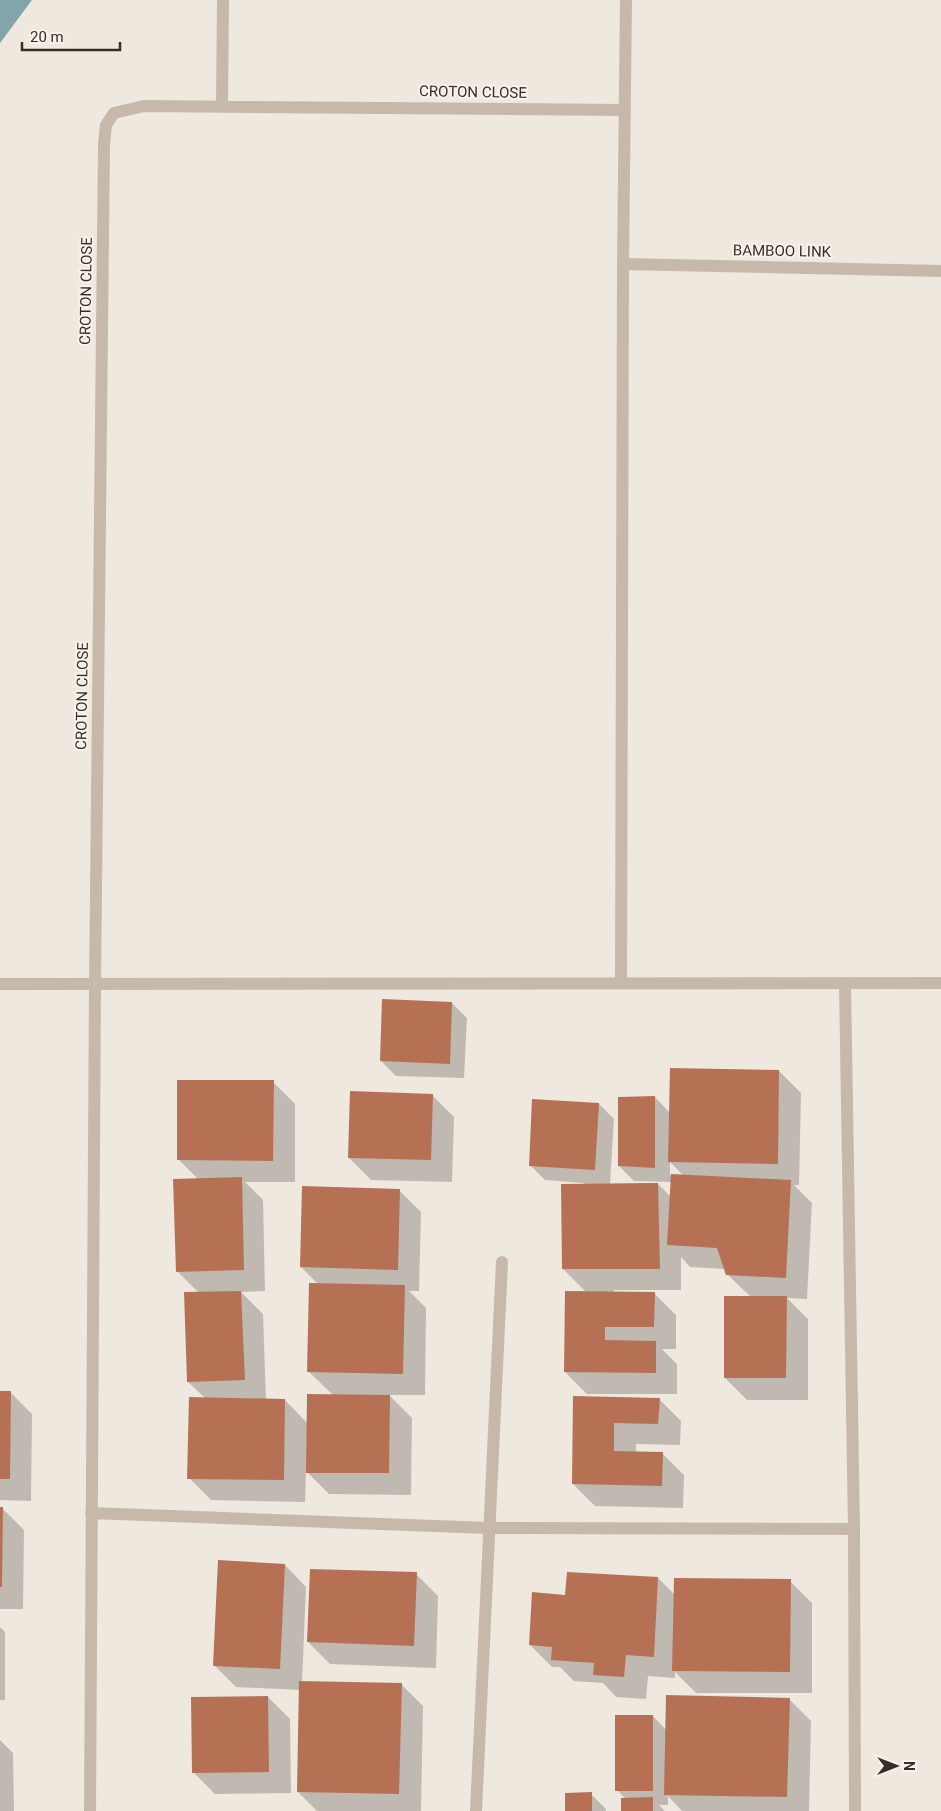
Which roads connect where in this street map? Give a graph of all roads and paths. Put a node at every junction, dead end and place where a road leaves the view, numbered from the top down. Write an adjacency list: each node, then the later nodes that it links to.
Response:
1 (223, 0): 3 (street)
2 (626, 0): 4 (street)
3 (222, 105): 4 (street, CROTON CLOSE); 10 (street, CROTON CLOSE)
4 (625, 110): 5 (street)
5 (623, 264): 6 (street, BAMBOO LINK); 7 (street)
6 (941, 271)
7 (621, 982): 10 (street); 11 (street)
8 (941, 983): 11 (street)
9 (0, 984): 10 (street)
10 (95, 984): 13 (street, CROTON CLOSE)
11 (845, 984): 15 (street)
12 (502, 1262): 14 (street)
13 (91, 1513): 14 (street); 16 (street, CROTON CLOSE)
14 (489, 1528): 15 (street); 17 (street)
15 (854, 1529): 18 (street)
16 (90, 1811)
17 (476, 1811)
18 (855, 1811)

